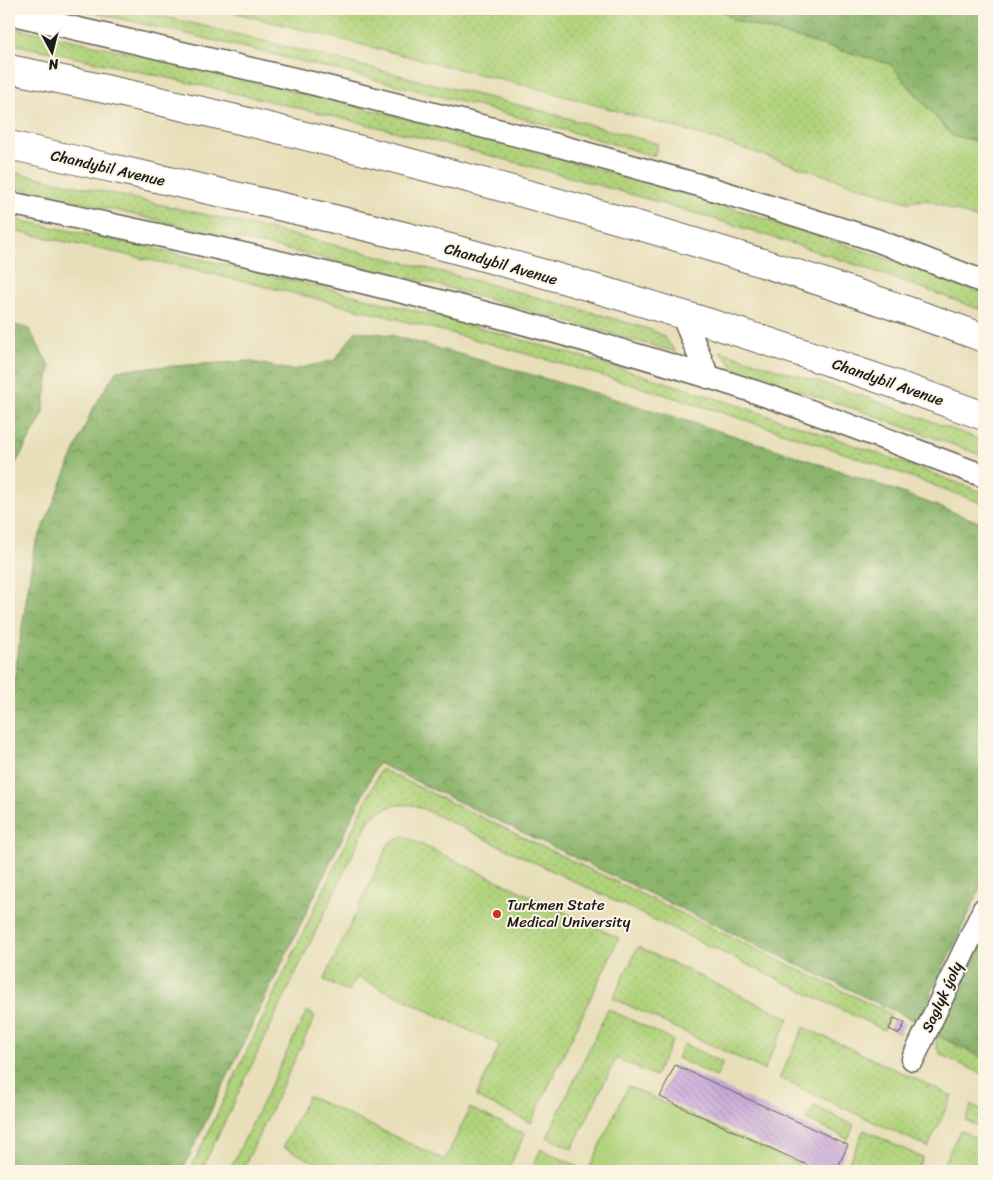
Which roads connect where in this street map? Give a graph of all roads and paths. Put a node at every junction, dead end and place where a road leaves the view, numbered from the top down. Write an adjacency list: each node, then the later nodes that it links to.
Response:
1 (9, 13): 5 (street)
2 (9, 69): 7 (main road)
3 (9, 145): 6 (main road, Chandybil Avenue)
4 (9, 203): 8 (street)
5 (984, 282)
6 (682, 314): 8 (street); 9 (main road, Chandybil Avenue)
7 (984, 338)
8 (708, 377): 10 (street)
9 (984, 416)
10 (984, 476)
11 (984, 909): 12 (street, Saglyk ýoly)
12 (913, 1059)

